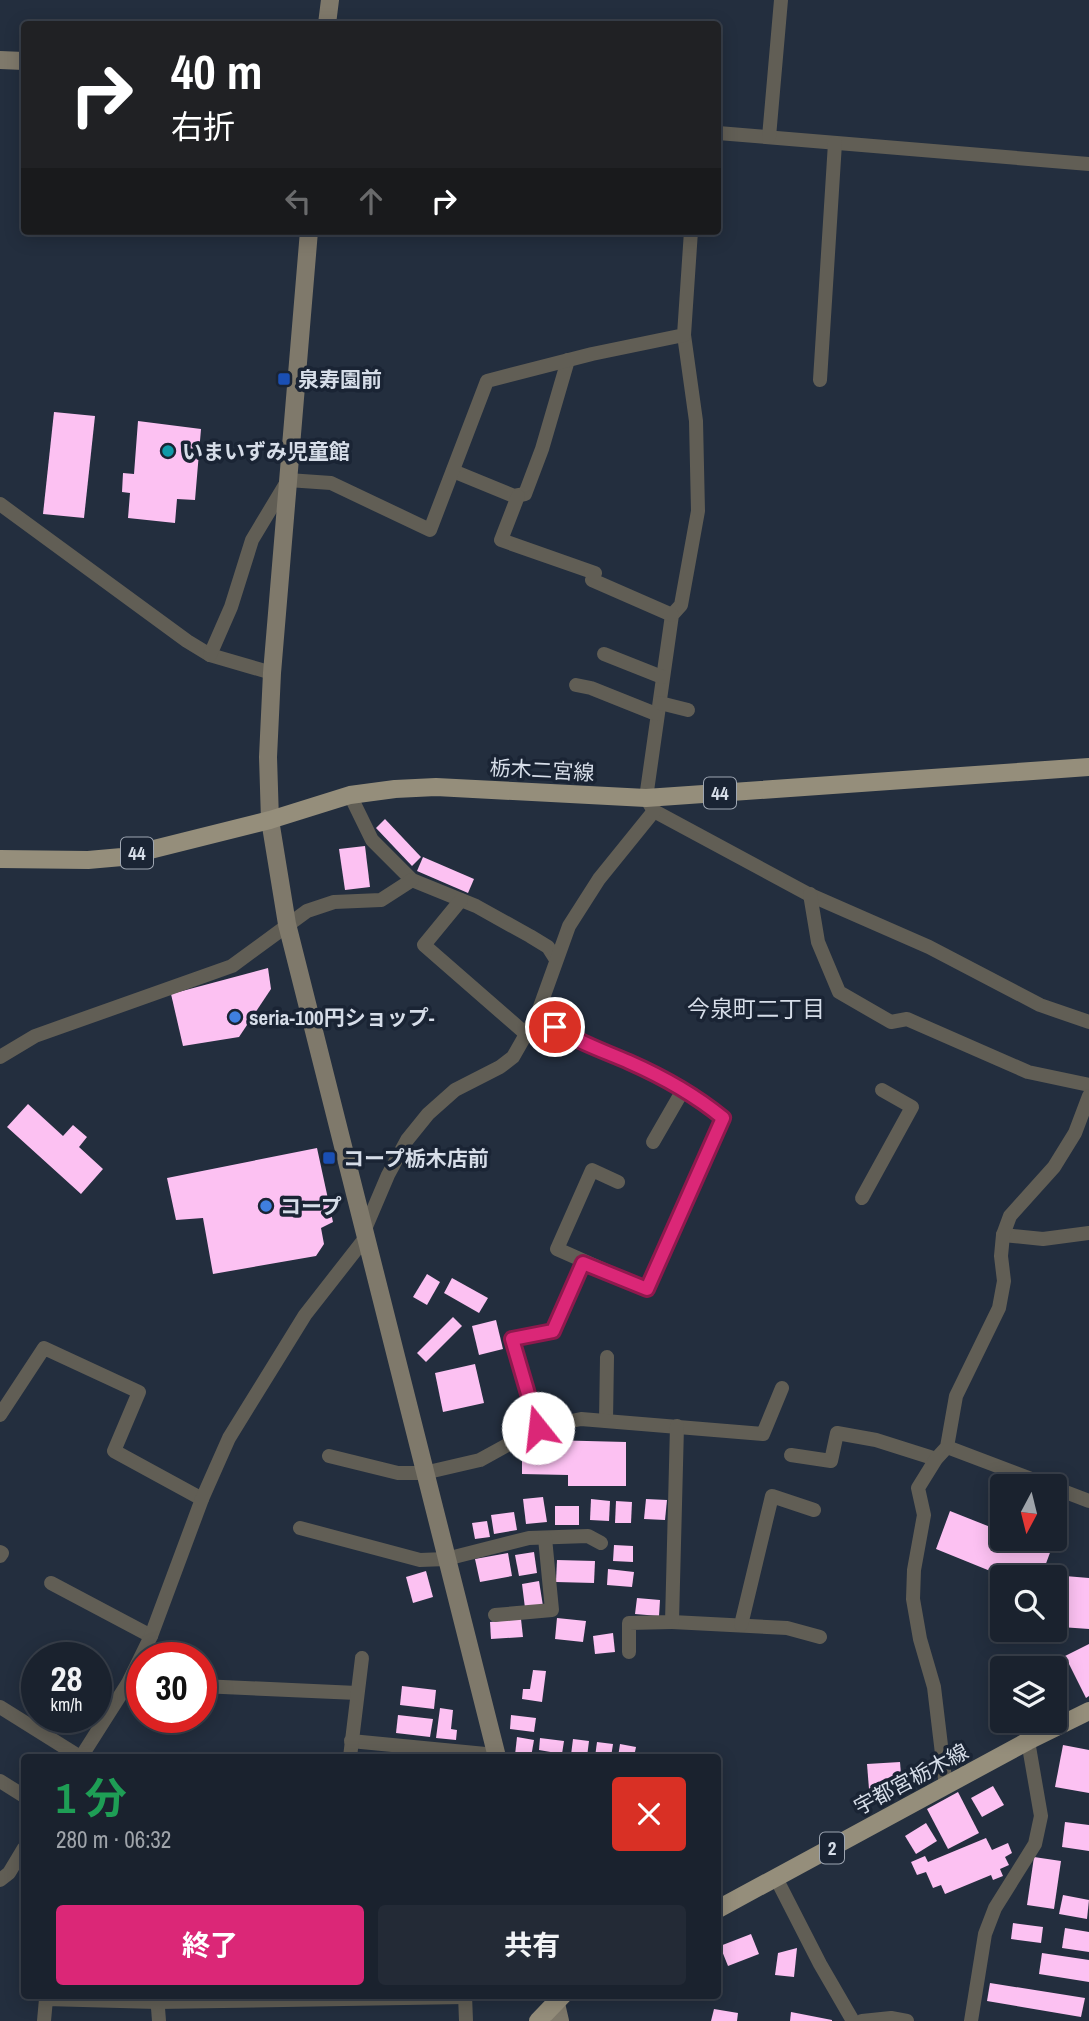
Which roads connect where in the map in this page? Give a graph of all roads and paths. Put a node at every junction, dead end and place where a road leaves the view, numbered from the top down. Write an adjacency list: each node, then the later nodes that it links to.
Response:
1 (330, 0): 3 (street)
2 (781, 0): 7 (street)
3 (327, 21)
4 (0, 60): 5 (street)
5 (21, 61)
6 (721, 133): 7 (street)
7 (769, 137): 8 (street)
8 (835, 143): 9 (street); 14 (street)
9 (1089, 164)
10 (309, 235): 16 (street)
11 (691, 235): 12 (street)
12 (684, 335): 13 (street); 19 (street)
13 (568, 360): 15 (street); 17 (street)
14 (820, 380)
15 (453, 471): 16 (street); 17 (street)
16 (288, 480): 21 (street); 22 (street)
17 (518, 496): 19 (street)
18 (0, 504): 21 (street)
19 (672, 615): 23 (street)
20 (604, 654): 23 (street)
21 (210, 655): 22 (street)
22 (272, 673): 30 (street)
23 (662, 677): 25 (street)
24 (576, 685): 25 (street)
25 (658, 708): 26 (street); 29 (street)
26 (688, 710)
27 (1089, 767): 29 (main road, 栃木二宮線 / 44)
28 (350, 795): 29 (main road, 栃木二宮線 / 44); 30 (main road, 栃木二宮線 / 44); 32 (street)
29 (650, 804): 33 (street); 36 (street)
30 (270, 820): 31 (main road, 栃木二宮線 / 44); 35 (street)
31 (0, 859)
32 (412, 880): 34 (street); 35 (street)
33 (810, 894): 38 (street); 41 (street)
34 (461, 900): 36 (street); 39 (street)
35 (287, 923): 40 (street); 48 (street)
36 (555, 958): 37 (street)
37 (537, 1015): 39 (street); 42 (street)
38 (1089, 1022)
39 (526, 1034): 48 (street)
40 (0, 1057)
41 (1089, 1085)
42 (683, 1090): 45 (street); 51 (street)
43 (882, 1090): 47 (street)
44 (1089, 1096): 50 (street)
45 (653, 1142)
46 (618, 1182): 51 (street)
47 (862, 1198)
48 (366, 1233): 62 (street); 65 (street)
49 (1089, 1233): 50 (street)
50 (1003, 1235): 58 (street)
51 (583, 1263): 57 (street)
52 (607, 1357): 55 (street)
53 (782, 1388): 56 (street)
54 (0, 1415): 65 (street)
55 (606, 1421): 56 (street); 57 (street)
56 (677, 1426): 74 (street)
57 (538, 1428): 62 (street)
58 (947, 1447): 61 (street); 63 (street)
59 (791, 1455): 61 (street)
60 (329, 1456): 62 (street)
61 (936, 1459): 94 (street)
62 (424, 1474): 71 (street)
63 (1018, 1474)
64 (1068, 1493): 66 (street)
65 (202, 1499): 76 (street)
66 (1089, 1501)
67 (814, 1510): 75 (street)
68 (300, 1528): 71 (street)
69 (545, 1538): 70 (street); 71 (street); 73 (street)
70 (601, 1543)
71 (446, 1559): 92 (street)
72 (51, 1583): 76 (street)
73 (495, 1615)
74 (672, 1622): 75 (street); 79 (street)
75 (741, 1625): 77 (street)
76 (151, 1636): 78 (street)
77 (820, 1637)
78 (149, 1642)
79 (629, 1652)
80 (362, 1658): 82 (street)
81 (217, 1687): 82 (street)
82 (357, 1693): 86 (street)
83 (126, 1695): 89 (street)
84 (0, 1707): 88 (street)
85 (1089, 1711): 87 (main road, 宇都宮栃木線 / 2)
86 (351, 1741): 90 (street); 91 (street)
87 (1028, 1741): 94 (main road, 宇都宮栃木線 / 2); 111 (street)
88 (76, 1754)
89 (83, 1754)
90 (350, 1754)
91 (477, 1754)
92 (495, 1754)
93 (0, 1780): 95 (street)
94 (946, 1787): 98 (main road, 宇都宮栃木線 / 2)
95 (21, 1794)
96 (21, 1852): 97 (street)
97 (4, 1876)
98 (776, 1878): 99 (main road, 宇都宮栃木線 / 2); 108 (street)
99 (721, 1907)
100 (46, 1999): 104 (street)
101 (157, 1999): 105 (street)
102 (465, 1999): 106 (street)
103 (558, 2004): 107 (main road)
104 (44, 2021)
105 (159, 2021)
106 (466, 2021)
107 (538, 2021)
108 (853, 2021)
109 (862, 2021): 110 (street)
110 (907, 2021)
111 (971, 2021)

